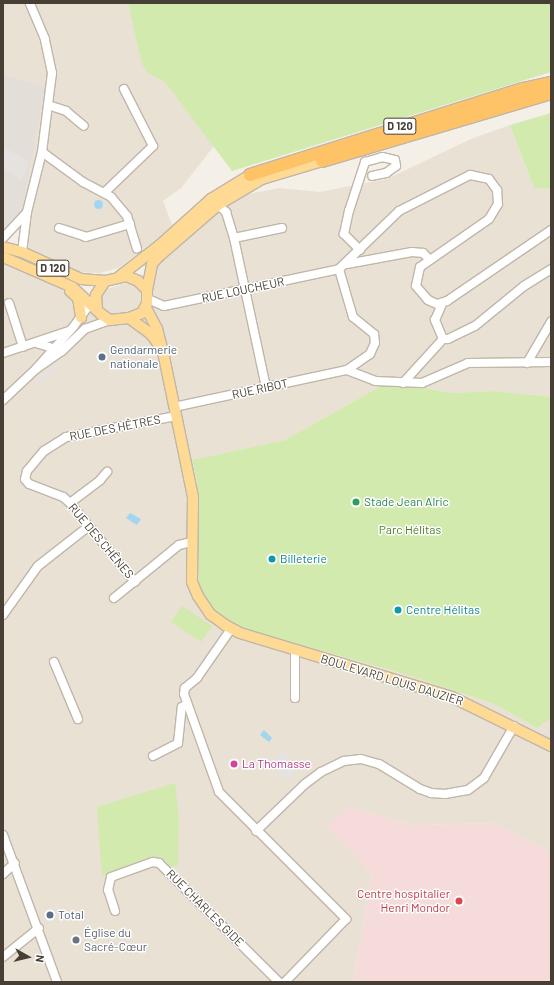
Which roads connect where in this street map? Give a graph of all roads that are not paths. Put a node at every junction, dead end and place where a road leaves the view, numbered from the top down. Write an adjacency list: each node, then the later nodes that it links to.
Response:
1 (30, 3): 5 (street)
2 (551, 83): 9 (highway, D 120)
3 (124, 89): 11 (street)
4 (551, 93): 8 (highway, D 120)
5 (48, 105): 6 (street); 7 (street)
6 (84, 126)
7 (42, 152): 11 (street); 13 (street)
8 (322, 161): 12 (main road, D 120)
9 (250, 175): 29 (main road, D 120)
10 (372, 176): 22 (street)
11 (104, 193): 14 (street)
12 (218, 205): 19 (street); 33 (main road, D 120)
13 (27, 212): 18 (street); 23 (street)
14 (130, 224): 15 (street); 21 (street)
15 (59, 228)
16 (282, 228): 19 (street)
17 (551, 230): 36 (street)
18 (3, 238)
19 (234, 238): 32 (street)
20 (3, 246): 23 (main road, D 120)
21 (137, 249)
22 (360, 250): 25 (street); 26 (street)
23 (22, 252): 31 (main road, D 120)
24 (3, 257): 30 (main road, D 120)
25 (429, 259): 26 (street); 36 (street)
26 (347, 264): 27 (street)
27 (339, 269): 32 (street, RUE LOUCHEUR); 50 (street)
28 (551, 269): 42 (street)
29 (120, 276): 31 (main road); 33 (main road)
30 (56, 279): 34 (main road, D 120); 37 (main road)
31 (106, 280): 34 (main road)
32 (244, 289): 33 (street, RUE LOUCHEUR); 52 (street)
33 (147, 299): 38 (main road); 46 (main road, BOULEVARD LOUIS DAUZIER)
34 (95, 302): 37 (street); 39 (main road)
35 (8, 303): 44 (street)
36 (442, 304): 42 (street)
37 (81, 318): 41 (street)
38 (129, 318): 39 (main road); 46 (main road, BOULEVARD LOUIS DAUZIER)
39 (110, 320): 45 (street)
40 (551, 322): 49 (street)
41 (71, 331): 43 (street); 45 (street)
42 (443, 339): 51 (street)
43 (36, 343): 44 (street); 45 (street)
44 (23, 347): 47 (street)
45 (57, 349): 53 (street)
46 (163, 352): 54 (main road, BOULEVARD LOUIS DAUZIER)
47 (3, 354)
48 (551, 362): 49 (street)
49 (527, 363): 51 (street)
50 (347, 370): 51 (street); 52 (street, RUE RIBOT)
51 (403, 383)
52 (266, 388): 54 (street, RUE RIBOT)
53 (3, 400)
54 (175, 411): 56 (street, RUE DES HÊTRES); 59 (main road, BOULEVARD LOUIS DAUZIER)
55 (107, 472): 57 (street)
56 (25, 479): 57 (street, RUE DES CHÊNES)
57 (70, 503): 58 (street, RUE DES CHÊNES)
58 (89, 526): 60 (street, RUE DES CHÊNES); 62 (street)
59 (191, 542): 60 (street); 63 (main road, BOULEVARD LOUIS DAUZIER)
60 (135, 582): 61 (street)
61 (114, 598)
62 (3, 615)
63 (231, 629): 64 (main road, BOULEVARD LOUIS DAUZIER); 67 (street)
64 (295, 650): 66 (street); 69 (main road, BOULEVARD LOUIS DAUZIER)
65 (54, 662): 68 (street)
66 (295, 698)
67 (187, 704): 71 (street); 72 (street)
68 (78, 720)
69 (514, 726): 70 (main road, BOULEVARD LOUIS DAUZIER); 72 (street)
70 (551, 746)
71 (153, 756)
72 (256, 831): 81 (street)
73 (3, 835): 74 (street)
74 (15, 863): 75 (street); 77 (street)
75 (3, 874)
76 (115, 911): 80 (street, RUE CHARLES GIDE)
77 (39, 928): 78 (street); 79 (street)
78 (3, 957)
79 (58, 982)
80 (279, 982)
81 (285, 982)

